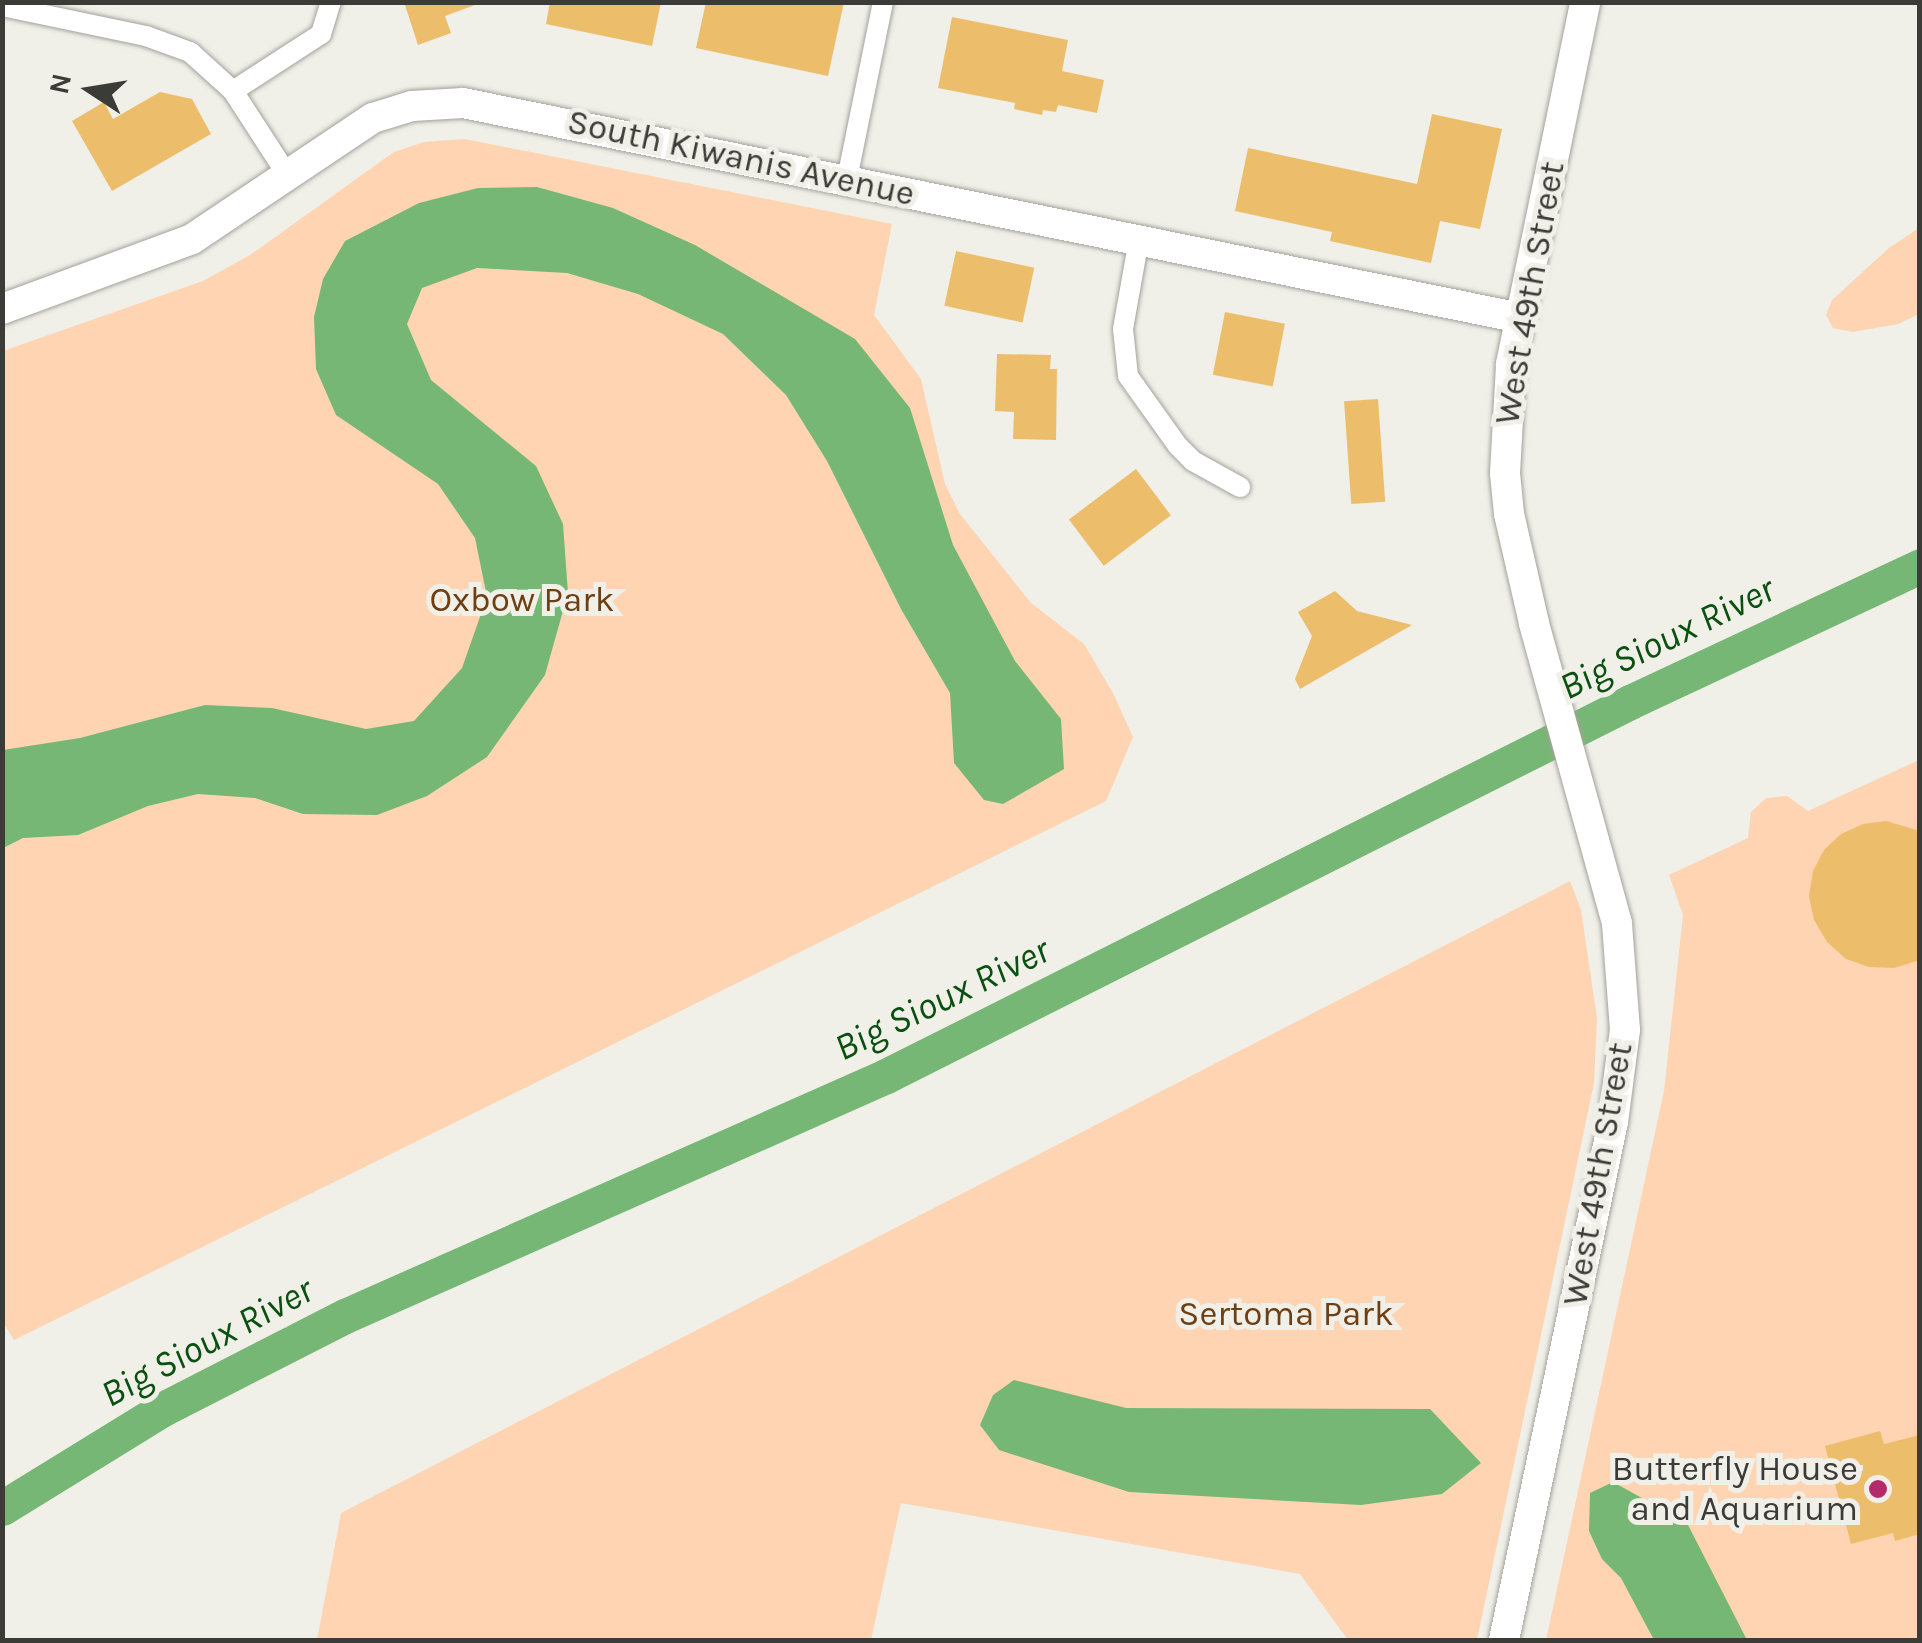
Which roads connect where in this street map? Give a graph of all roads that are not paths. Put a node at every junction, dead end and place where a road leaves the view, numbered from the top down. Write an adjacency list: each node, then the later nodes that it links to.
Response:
1 (331, 2): 5 (street)
2 (884, 2): 7 (street)
3 (1586, 2): 10 (main road, West 49th Street)
4 (2, 6): 5 (street)
5 (233, 91): 6 (street)
6 (288, 176): 7 (main road, South Kiwanis Avenue); 9 (main road, South Kiwanis Avenue)
7 (847, 179): 8 (main road, South Kiwanis Avenue)
8 (1139, 239): 10 (main road, South Kiwanis Avenue); 11 (street)
9 (2, 308)
10 (1521, 318): 12 (main road, West 49th Street)
11 (1240, 487)
12 (1504, 1640)

